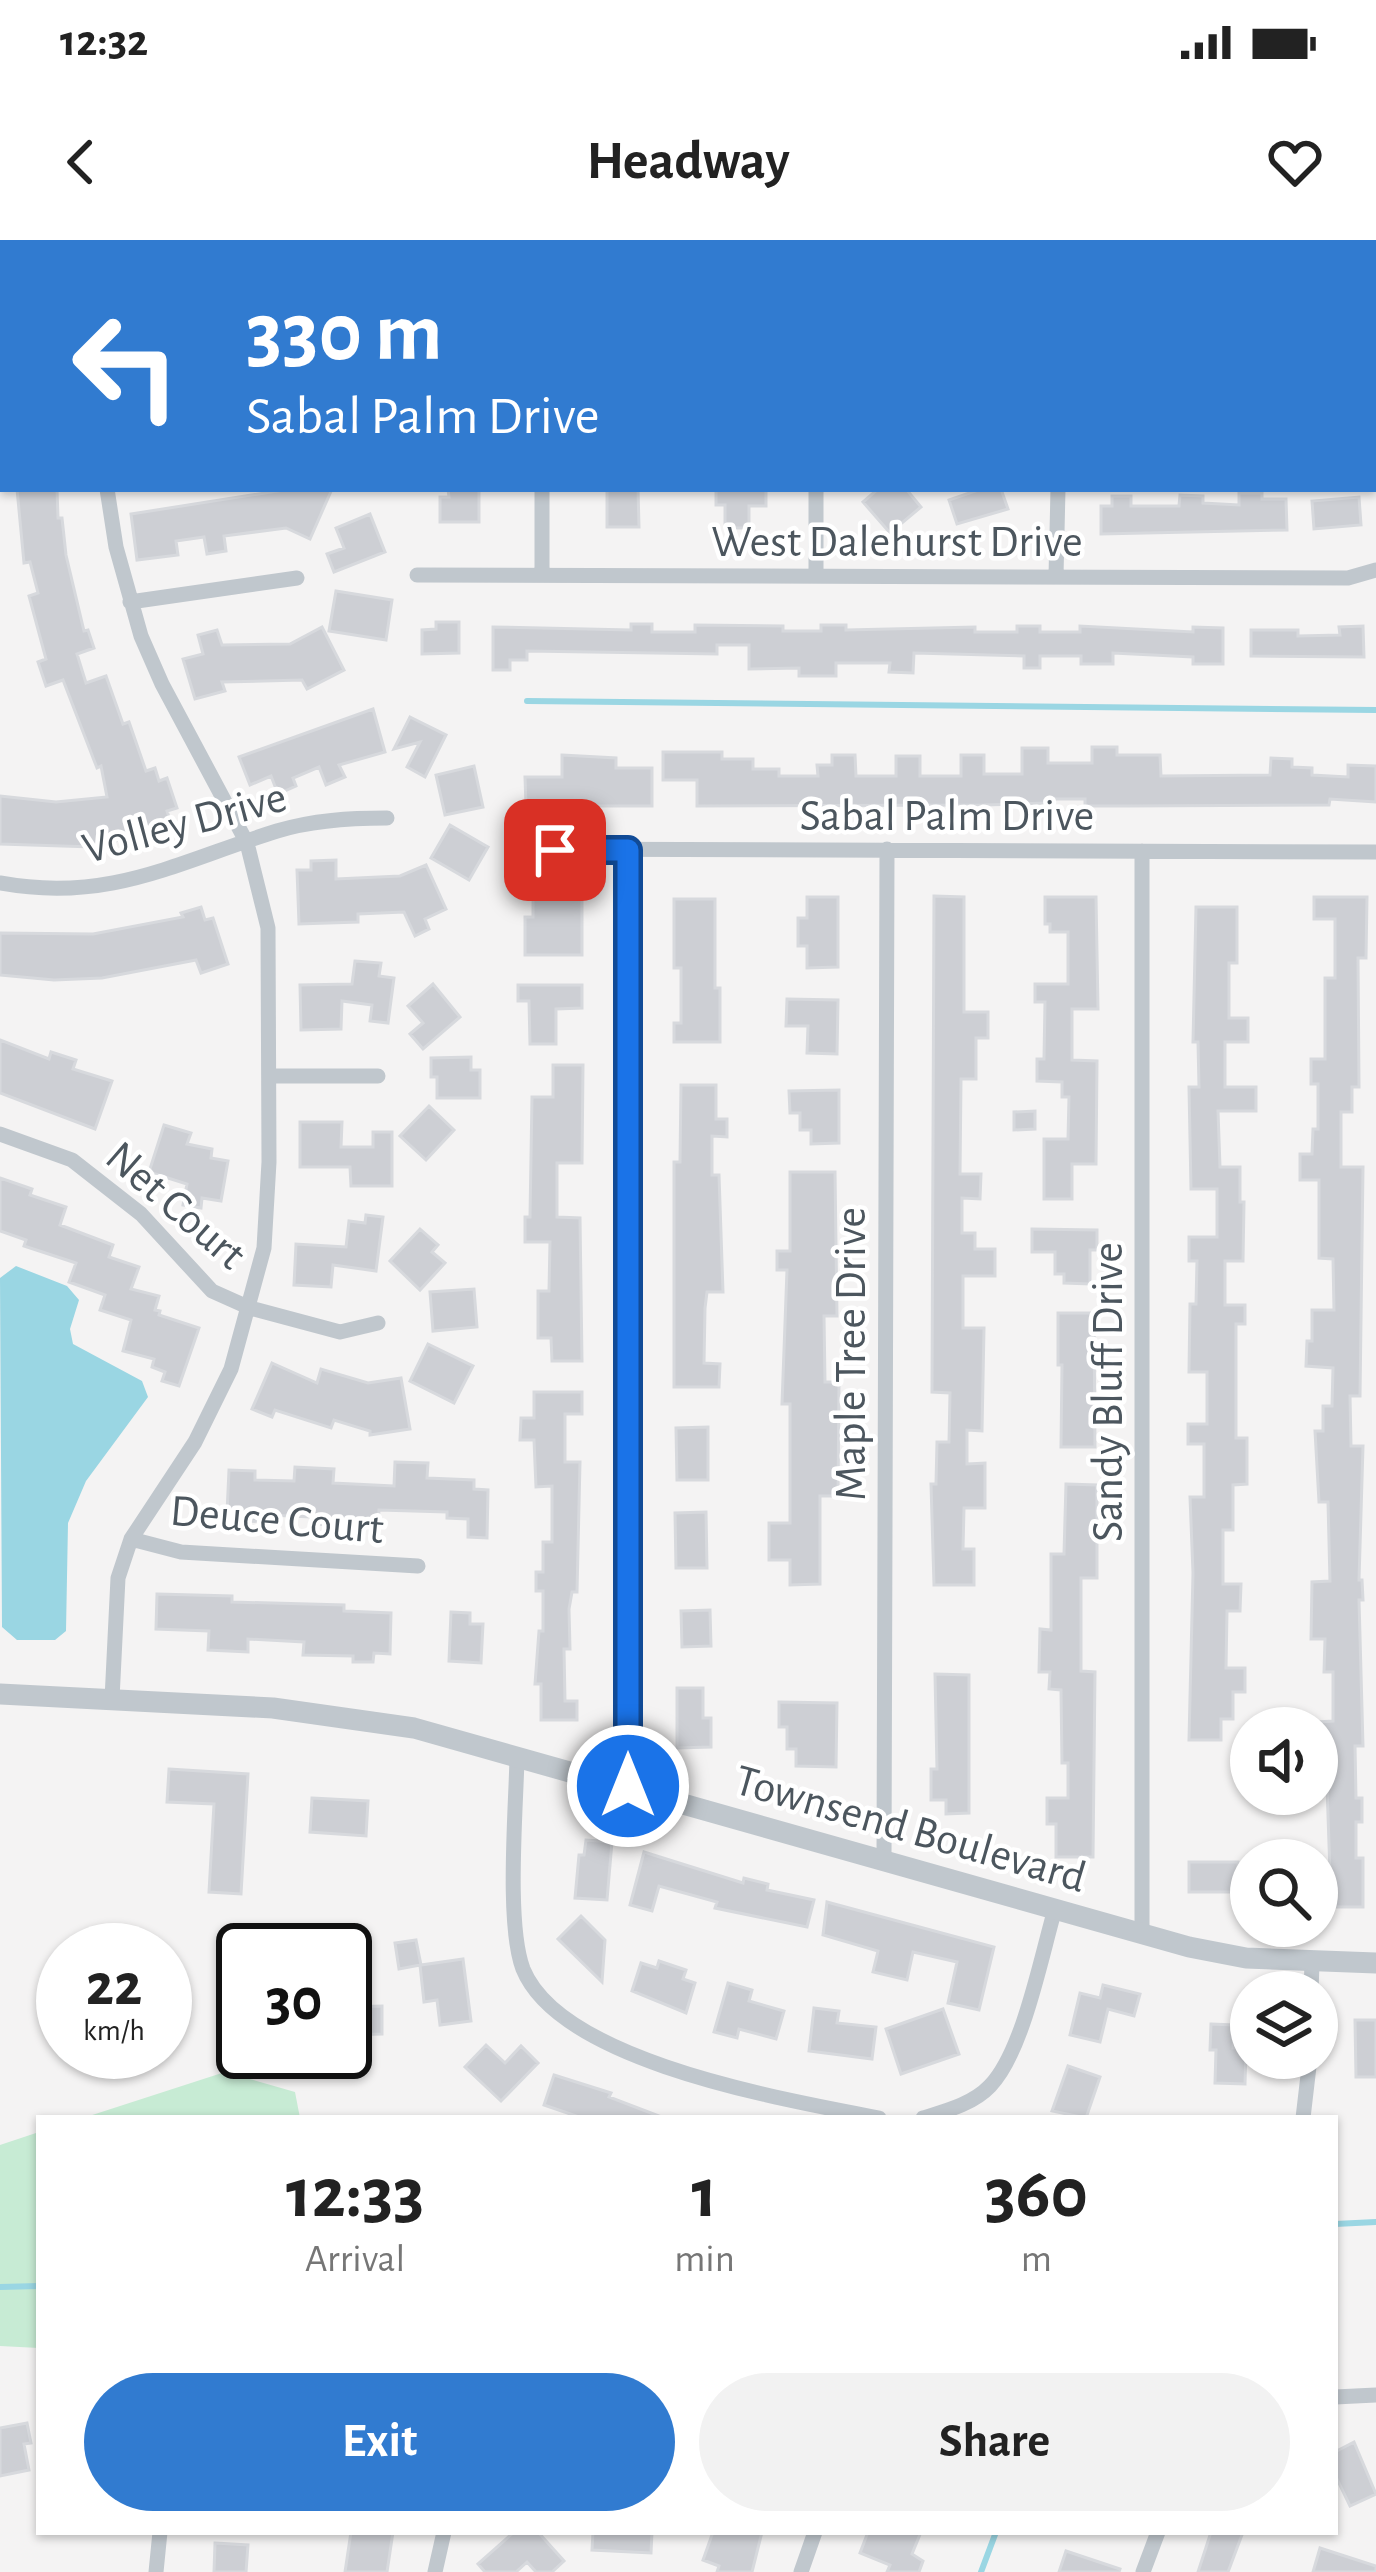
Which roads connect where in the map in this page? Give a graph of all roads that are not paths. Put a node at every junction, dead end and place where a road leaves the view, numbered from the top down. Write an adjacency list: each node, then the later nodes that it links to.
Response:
1 (108, 492): 11 (street)
2 (542, 492): 6 (street)
3 (816, 492): 8 (street)
4 (1058, 492): 9 (street)
5 (1376, 570): 9 (street, West Dalehurst Drive)
6 (542, 574): 7 (street, West Dalehurst Drive); 8 (street, West Dalehurst Drive)
7 (416, 575)
8 (816, 576): 9 (street, West Dalehurst Drive)
9 (1056, 577)
10 (298, 578): 11 (street)
11 (130, 602): 13 (street)
12 (387, 818): 13 (street, Volley Drive)
13 (247, 843): 19 (street, Volley Drive); 20 (street)
14 (518, 849): 16 (street, Sabal Palm Drive)
15 (886, 849): 16 (street, Sabal Palm Drive); 17 (street, Sabal Palm Drive); 31 (street, Maple Tree Drive)
16 (628, 850): 30 (street)
17 (1142, 850): 18 (street, Sabal Palm Drive); 33 (street, Sandy Bluff Drive)
18 (1376, 852)
19 (0, 883)
20 (269, 1076): 21 (street); 23 (street)
21 (378, 1076)
22 (0, 1134): 23 (street, Net Court)
23 (250, 1308): 24 (street, Net Court); 25 (street)
24 (378, 1323)
25 (131, 1539): 26 (street, Deuce Court); 28 (street)
26 (418, 1566)
27 (0, 1694): 28 (street, Townsend Boulevard)
28 (112, 1699): 29 (street, Townsend Boulevard)
29 (517, 1757): 30 (street, Townsend Boulevard); 38 (street)
30 (628, 1786): 31 (street, Townsend Boulevard)
31 (884, 1860): 32 (street, Townsend Boulevard)
32 (1055, 1910): 33 (street, Townsend Boulevard); 39 (street)
33 (1142, 1933): 34 (street, Townsend Boulevard)
34 (1312, 1963): 35 (street, Townsend Boulevard); 36 (street)
35 (1376, 1964)
36 (1312, 1971)
37 (1308, 2079): 40 (street)
38 (864, 2115)
39 (932, 2115)
40 (1303, 2115)
41 (1376, 2395): 42 (street)
42 (1338, 2397)
43 (160, 2535): 47 (street)
44 (443, 2535): 48 (street)
45 (814, 2535): 49 (street)
46 (1155, 2535): 50 (street)
47 (156, 2572)
48 (435, 2572)
49 (801, 2572)
50 (1144, 2572)

